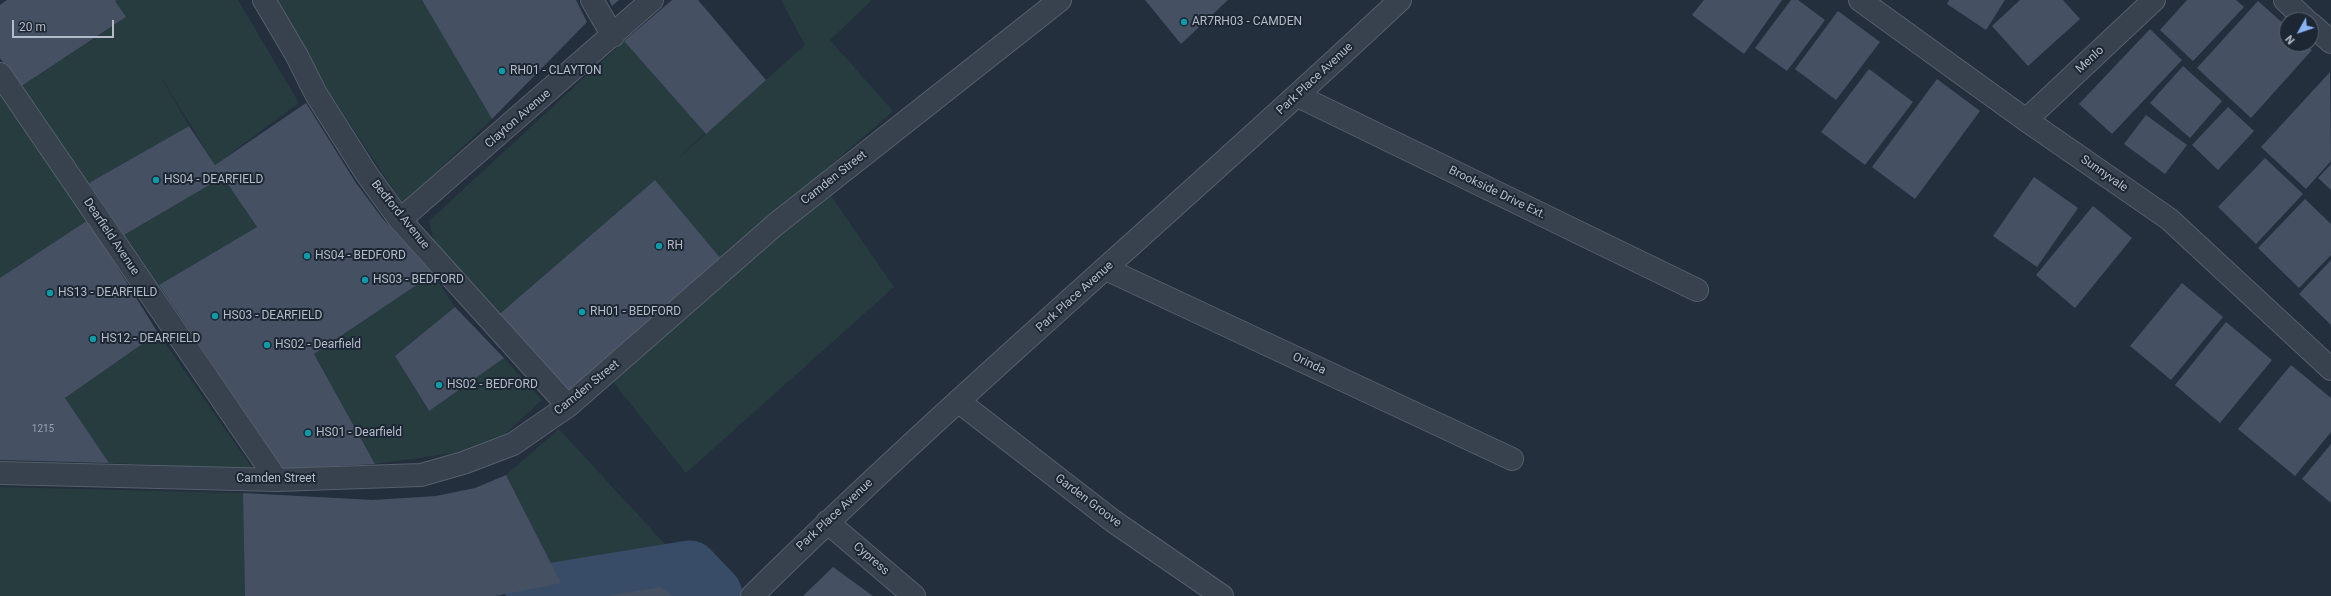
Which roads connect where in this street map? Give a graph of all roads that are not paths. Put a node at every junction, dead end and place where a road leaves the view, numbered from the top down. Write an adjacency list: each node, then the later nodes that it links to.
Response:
1 (264, 0): 16 (street, Bedford Avenue)
2 (592, 0): 11 (street)
3 (652, 0): 11 (street, Clayton Avenue)
4 (1060, 0): 21 (street, Camden Street)
5 (1400, 0): 14 (street, Park Place Avenue)
6 (1860, 0): 15 (street, Sunnyvale)
7 (2154, 0): 15 (street, Menlo)
8 (2285, 0): 9 (street)
9 (2298, 12)
10 (2319, 31): 12 (street)
11 (613, 36): 16 (street, Clayton Avenue)
12 (2331, 42)
13 (0, 74): 24 (street, Dearfield Avenue)
14 (1298, 96): 17 (street, Park Place Avenue); 18 (street, Brookside Drive Ext.)
15 (2026, 120): 19 (street, Sunnyvale)
16 (400, 220): 21 (street, Bedford Avenue)
17 (1106, 269): 20 (street, Park Place Avenue); 22 (street, Orinda)
18 (1697, 290)
19 (2331, 369)
20 (958, 401): 25 (street, Park Place Avenue); 28 (street, Garden Groove)
21 (568, 406): 24 (street, Camden Street)
22 (1512, 459)
23 (0, 473): 24 (street, Camden Street)
24 (277, 480)
25 (827, 522): 26 (street, Park Place Avenue); 27 (street, Cypress)
26 (752, 596)
27 (914, 596)
28 (1222, 596)

